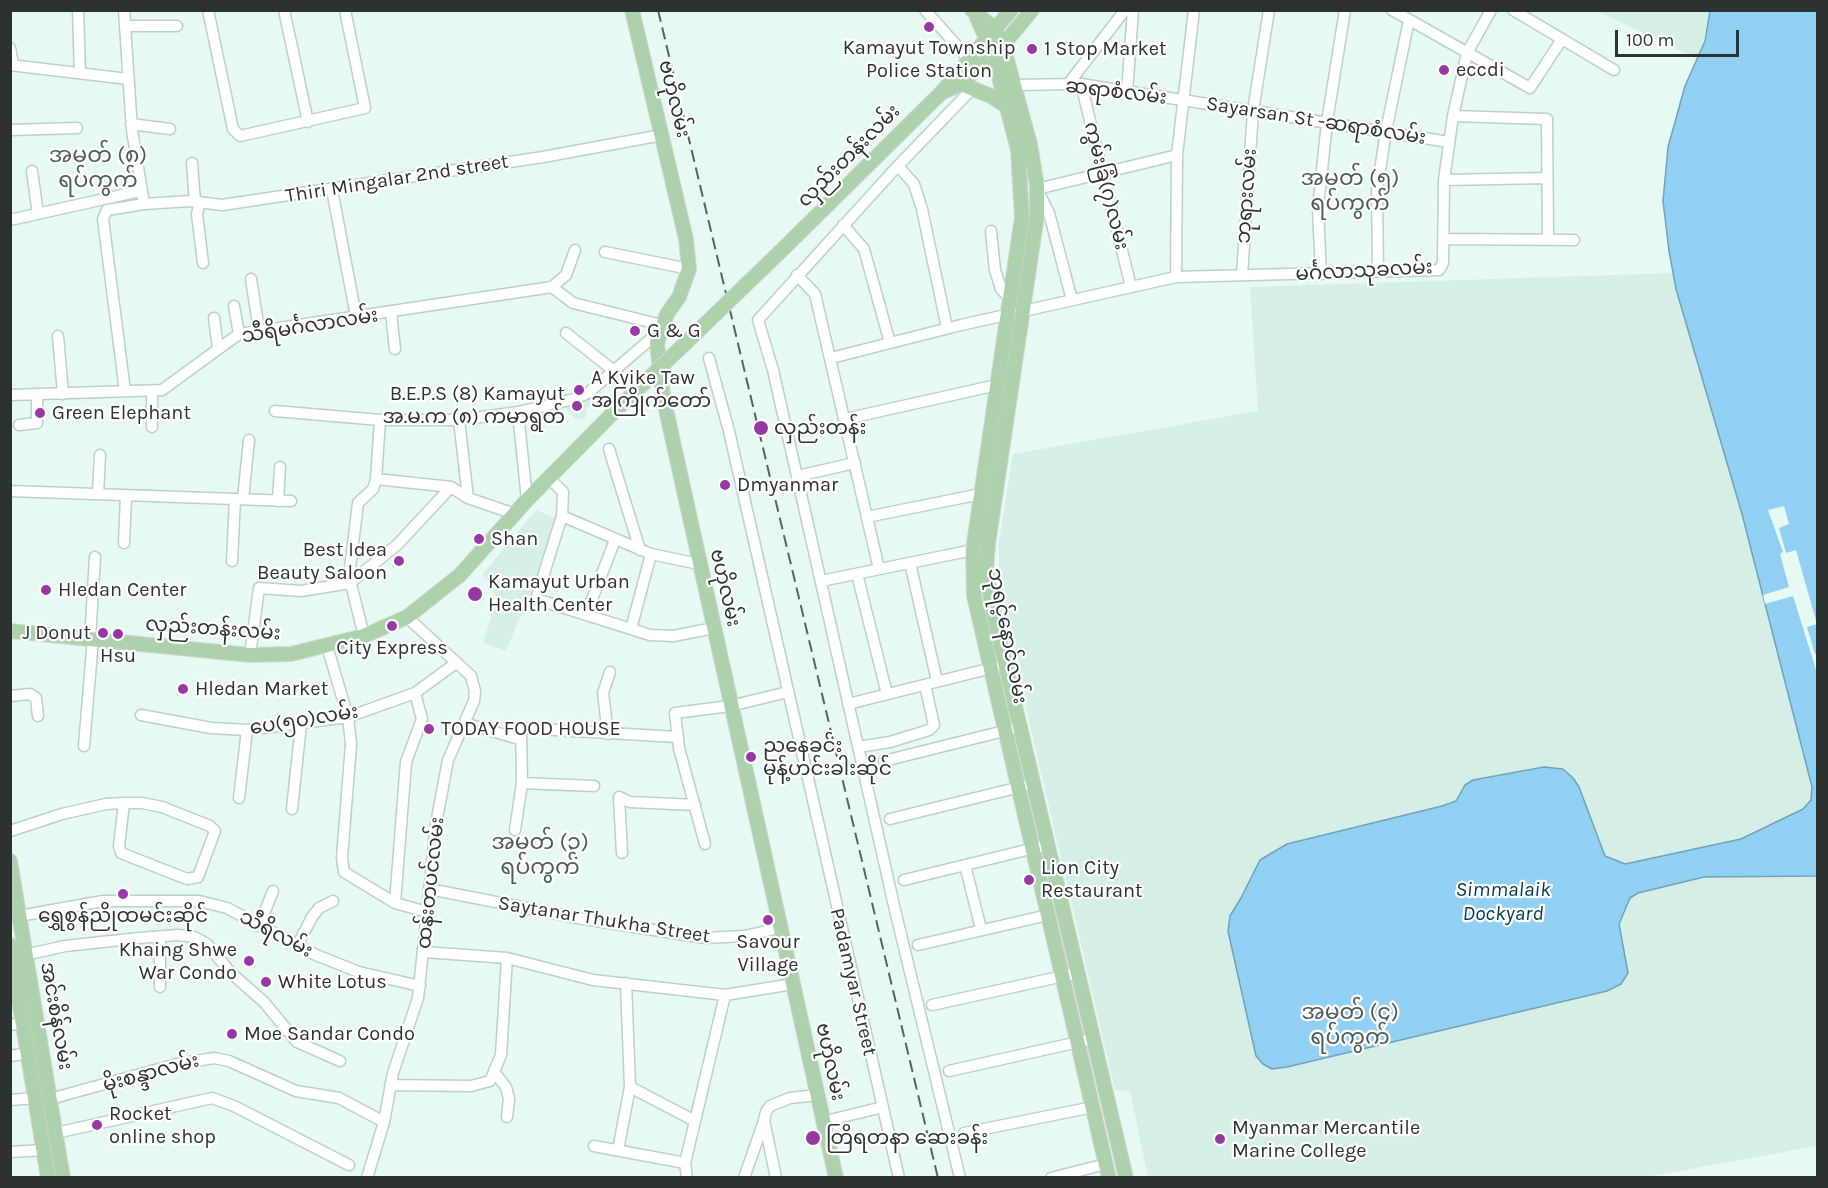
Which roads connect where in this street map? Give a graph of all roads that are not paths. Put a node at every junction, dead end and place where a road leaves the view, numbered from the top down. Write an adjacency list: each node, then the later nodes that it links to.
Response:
1 (78, 10): 30 (street)
2 (124, 10): 20 (street)
3 (208, 10): 42 (street)
4 (284, 10): 42 (street)
5 (345, 10): 42 (street)
6 (632, 10): 49 (main road, ဗဟိုလမ်း)
7 (925, 10): 27 (street)
8 (1011, 10): 22 (main road)
9 (1032, 10): 25 (main road, လှည်းတန်းလမ်း)
10 (1125, 10): 32 (street)
11 (1133, 10): 36 (street)
12 (1194, 10): 38 (street)
13 (1269, 10): 40 (street, ဘုရားလမ်း)
14 (1345, 10): 43 (street)
15 (1392, 10): 19 (street)
16 (1491, 10): 26 (street, မင်္ဂလာသုခလမ်း)
17 (1513, 10): 23 (street)
18 (973, 12): 22 (main road, ဘုရင့်နောင်လမ်း)
19 (1409, 20): 26 (street); 48 (street)
20 (125, 26): 21 (street); 31 (street)
21 (177, 26)
22 (991, 33): 25 (main road, ဘုရင့်နောင်လမ်း); 27 (main road, လှည်းတန်းလမ်း)
23 (1562, 39): 26 (street); 29 (street)
24 (10, 48): 28 (street)
25 (998, 49): 34 (main road, ဘုရင့်နောင်လမ်း); 35 (main road, လှည်းတန်းလမ်း); 39 (main road, ဘုရင့်နောင်လမ်း)
26 (1467, 53): 41 (street, မင်္ဂလာသုခလမ်း)
27 (968, 58): 37 (main road, လှည်းတန်းလမ်း)
28 (12, 65): 30 (street)
29 (1614, 70)
30 (80, 73): 31 (street)
31 (128, 79): 44 (street)
32 (1070, 83): 33 (street, ဆရာစံလမ်း); 34 (street, ဆရာစံလမ်း)
33 (1081, 84): 36 (street, ဆရာစံလမ်း); 55 (street, ကွမ်းခြံ(၇)လမ်း)
34 (1013, 85): 58 (main road, ဘုရင့်နောင်လမ်း)
35 (967, 86): 37 (main road, လှည်းတန်းလမ်း); 39 (main road); 53 (street)
36 (1127, 92): 38 (street, ဆရာစံလမ်း)
37 (941, 93): 124 (main road, လှည်းတန်းလမ်း, bridge)
38 (1182, 100): 40 (street, Sayarsan St -ဆရာစံလမ်း); 51 (street)
39 (1008, 107): 82 (main road, ဘုရင့်နောင်လမ်း)
40 (1253, 111): 43 (street, Sayarsan St -ဆရာစံလမ်း); 77 (street, ဘုရားလမ်း)
41 (1453, 116): 50 (street, မင်္ဂလာသုခလမ်း); 56 (street)
42 (308, 122)
43 (1327, 122): 48 (street, Sayarsan St -ဆရာစံလမ်း); 76 (street)
44 (131, 124): 46 (street); 60 (street)
45 (76, 128): 47 (street)
46 (170, 129)
47 (10, 130)
48 (1386, 131): 50 (street, Sayarsan St -ဆရာစံလမ်း); 74 (street)
49 (662, 135): 59 (street, Thiri Mingalar 2nd street); 73 (main road, ဗဟိုလမ်း)
50 (1449, 142): 57 (street, မင်္ဂလာသုခလမ်း)
51 (1177, 155): 55 (street); 78 (street)
52 (192, 163): 61 (street)
53 (898, 166): 65 (street); 91 (street)
54 (32, 171): 63 (street)
55 (1103, 172): 58 (street); 81 (street, ကွမ်းခြံ(၇)လမ်း)
56 (1547, 178): 57 (street); 68 (street)
57 (1444, 180): 67 (street, မင်္ဂလာသုခလမ်း)
58 (1037, 189): 83 (street); 85 (main road, ဘုရင့်နောင်လမ်း)
59 (332, 190): 61 (street, Thiri Mingalar 2nd street); 88 (street)
60 (140, 191): 62 (street); 63 (street)
61 (197, 202): 62 (street, Thiri Mingalar 2nd street); 72 (street)
62 (144, 204): 104 (street, Thiri Mingalar 2nd street)
63 (38, 214): 64 (street)
64 (10, 220)
65 (843, 225): 75 (street); 96 (street)
66 (991, 231): 82 (street)
67 (1444, 239): 68 (street); 74 (street, မင်္ဂလာသုခလမ်း)
68 (1548, 239): 69 (street)
69 (1574, 240)
70 (575, 250): 80 (street)
71 (605, 252): 73 (street)
72 (203, 262)
73 (688, 268): 90 (main road, ဗဟိုလမ်း)
74 (1378, 272): 76 (street, မင်္ဂလာသုခလမ်း)
75 (798, 274): 100 (street); 123 (street)
76 (1320, 274): 77 (street, မင်္ဂလာသုခလမ်း)
77 (1242, 276): 78 (street, မင်္ဂလာသုခလမ်း)
78 (1176, 278): 81 (street, မင်္ဂလာသုခလမ်း)
79 (251, 279): 92 (street)
80 (552, 287): 86 (street, သီရိမင်္ဂလာလမ်း); 90 (street)
81 (1131, 287): 83 (street, မင်္ဂလာသုခလမ်း)
82 (1010, 299): 87 (main road, ဘုရင့်နောင်လမ်း)
83 (1072, 300): 85 (street, မင်္ဂလာသုခလမ်း)
84 (234, 306): 94 (street)
85 (1024, 311): 87 (street, မင်္ဂလာသုခလမ်း); 102 (main road, ဘုရင့်နောင်လမ်း)
86 (391, 312): 88 (street, သီရိမင်္ဂလာလမ်း); 98 (street)
87 (1008, 315): 91 (street, မင်္ဂလာသုခလမ်း); 103 (main road, ဘုရင့်နောင်လမ်း)
88 (356, 316): 92 (street, သီရိမင်္ဂလာလမ်း)
89 (214, 318): 97 (street)
90 (661, 328): 101 (street); 148 (main road, ဗဟိုလမ်း)
91 (948, 328): 96 (street, မင်္ဂလာသုခလမ်း)
92 (259, 330): 94 (street, သီရိမင်္ဂလာလမ်း)
93 (566, 333): 101 (street)
94 (239, 334): 97 (street, သီရိမင်္ဂလာလမ်း)
95 (58, 336): 106 (street)
96 (890, 343): 100 (street, မင်္ဂလာသုခလမ်း)
97 (218, 348): 105 (street, သီရိမင်္ဂလာလမ်း)
98 (395, 349)
99 (709, 358): 170 (street, Padamyar Street)
100 (831, 358): 111 (street)
101 (615, 371): 110 (street)
102 (1013, 379): 103 (main road); 117 (main road, ဘုရင့်နောင်လမ်း)
103 (998, 381): 111 (street); 116 (main road, ဘုရင့်နောင်လမ်း)
104 (125, 391): 105 (street, သီရိမင်္ဂလာလမ်း); 106 (street, သီရိမင်္ဂလာလမ်း)
105 (152, 391): 115 (street)
106 (63, 394): 108 (street, သီရိမင်္ဂလာလမ်း)
107 (10, 395): 108 (street, သီရိမင်္ဂလာလမ်း)
108 (37, 395): 114 (street)
109 (275, 411): 112 (street)
110 (518, 412): 113 (street); 133 (street)
111 (845, 419): 121 (street)
112 (380, 420): 113 (street); 125 (street)
113 (459, 420): 131 (street)
114 (19, 425)
115 (152, 427)
116 (989, 437): 117 (main road); 130 (main road, ဘုရင့်နောင်လမ်း)
117 (1004, 439): 136 (main road, ဘုရင့်နောင်လမ်း)
118 (249, 440): 132 (street)
119 (609, 448): 142 (street)
120 (100, 455): 128 (street)
121 (855, 463): 123 (street); 139 (street)
122 (280, 467): 134 (street)
123 (797, 476): 151 (street)
124 (549, 478): 133 (main road, လှည်းတန်းလမ်း); 138 (street)
125 (376, 479): 126 (street); 152 (street)
126 (451, 487): 131 (street); 152 (street)
127 (10, 491): 128 (street)
128 (98, 494): 129 (street)
129 (126, 495): 132 (street); 141 (street)
130 (980, 497): 136 (main road); 139 (street); 143 (main road, ဘုရင့်နောင်လမ်း)
131 (468, 498): 137 (street)
132 (239, 499): 134 (street); 146 (street)
133 (527, 500): 137 (main road, လှည်းတန်းလမ်း)
134 (278, 501): 135 (street)
135 (291, 501)
136 (994, 502): 165 (main road, ဘုရင့်နောင်လမ်း)
137 (515, 514): 154 (main road, လှည်းတန်းလမ်း)
138 (562, 516): 140 (street); 153 (street)
139 (867, 517): 149 (street)
140 (615, 540): 142 (street); 153 (street)
141 (124, 543)
142 (640, 550): 144 (street)
143 (973, 550): 147 (street); 166 (main road, ဘုရင့်နောင်လမ်း)
144 (651, 554): 148 (street); 157 (street)
145 (95, 557): 161 (street)
146 (232, 561)
147 (910, 563): 149 (street); 168 (street)
148 (699, 564): 156 (main road, ဗဟိုလမ်း)
149 (879, 569): 150 (street)
150 (857, 574): 151 (street); 172 (street)
151 (821, 581): 174 (street)
152 (350, 583): 160 (street); 163 (street)
153 (586, 615): 157 (street)
154 (407, 617): 160 (main road, လှည်းတန်းလမ်း); 164 (street, ထန်းတပင်လမ်း)
155 (10, 626): 158 (main road)
156 (714, 628): 157 (street); 175 (main road, ဗဟိုလမ်း)
157 (631, 629)
158 (33, 632): 159 (main road); 161 (main road, လှည်းတန်းလမ်း)
159 (10, 633)
160 (364, 636): 162 (main road, လှည်းတန်းလမ်း)
161 (92, 639): 163 (main road, လှည်းတန်းလမ်း); 186 (street)
162 (327, 646): 163 (main road, လှည်းတန်းလမ်း); 178 (street)
163 (250, 655)
164 (456, 663): 171 (street, ပေ(၅၀)လမ်း); 179 (street, ထန်းတပင်လမ်း)
165 (1005, 665): 166 (street); 181 (main road, ဘုရင့်နောင်လမ်း)
166 (991, 668): 168 (street); 181 (main road, ဘုရင့်နောင်လမ်း)
167 (610, 672): 183 (street)
168 (937, 681): 169 (street)
169 (925, 685): 172 (street); 187 (street)
170 (788, 692): 175 (street); 248 (street, Padamyar Street)
171 (415, 693): 178 (street, ပေ(၅၀)လမ်း); 210 (street)
172 (887, 694): 174 (street)
173 (10, 696): 177 (street)
174 (848, 704): 187 (street)
175 (730, 706): 184 (street); 215 (main road, ဗဟိုလမ်း)
176 (141, 715): 182 (street, ပေ(၅၀)လမ်း)
177 (38, 716)
178 (348, 717): 180 (street, ပေ(၅၀)လမ်း); 210 (street)
179 (464, 723): 185 (street); 207 (street, ထန်းတပင်လမ်း)
180 (301, 724): 182 (street, ပေ(၅၀)လမ်း); 196 (street)
181 (1013, 728): 188 (street); 190 (main road, ဘုရင့်နောင်လမ်း); 192 (main road, ဘုရင့်နောင်လမ်း)
182 (247, 730): 193 (street)
183 (608, 734): 184 (street); 185 (street)
184 (678, 737): 195 (street)
185 (519, 739): 189 (street)
186 (84, 746)
187 (858, 747): 272 (street)
188 (884, 761)
189 (522, 783): 191 (street); 198 (street)
190 (1033, 784): 192 (street); 201 (main road, ဘုရင့်နောင်လမ်း)
191 (594, 786)
192 (1018, 788): 197 (street); 202 (main road, ဘုရင့်နောင်လမ်း)
193 (238, 798)
194 (124, 803): 194 (street); 199 (street)
195 (695, 805): 200 (street); 203 (street)
196 (292, 809)
197 (890, 819)
198 (515, 830)
199 (10, 831)
200 (705, 844)
201 (1047, 845): 202 (street); 225 (main road, ဘုရင့်နောင်လမ်း)
202 (1033, 848): 205 (street); 212 (main road, ဘုရင့်နောင်လမ်း)
203 (622, 854)
204 (10, 861): 213 (main road, အင်းစိန်လမ်း)
205 (965, 865): 206 (street); 216 (street)
206 (904, 880)
207 (429, 889): 211 (street, ထန်းတပင်လမ်း); 215 (street, Saytanar Thukha Street)
208 (273, 891): 214 (street)
209 (333, 901): 220 (street)
210 (395, 903): 211 (street)
211 (427, 912): 221 (street, ထန်းတပင်လမ်း)
212 (1048, 915): 216 (street); 226 (main road, ဘုရင့်နောင်လမ်း)
213 (19, 916): 214 (street, သီရိလမ်း); 222 (main road, အင်းစိန်လမ်း)
214 (259, 926): 220 (street, သီရိလမ်း)
215 (779, 928): 228 (main road, ဗဟိုလမ်း)
216 (981, 929): 219 (street)
217 (160, 937): 222 (street); 230 (street); 238 (street)
218 (10, 945): 224 (main road, အင်းစိန်လမ်း)
219 (918, 945)
220 (297, 946): 229 (street, သီရိလမ်း)
221 (424, 952): 223 (street); 229 (street, ထန်းတပင်လမ်း)
222 (25, 955): 246 (main road, အင်းစိန်လမ်း)
223 (507, 958): 227 (street); 240 (street)
224 (12, 968): 233 (main road, အင်းစိန်လမ်း)
225 (1077, 973): 226 (street); 234 (main road, ဘုရင့်နောင်လမ်း)
226 (1061, 977): 232 (street); 235 (main road, ဘုရင့်နောင်လမ်း)
227 (626, 983): 231 (street); 244 (street)
228 (793, 984): 231 (street); 245 (main road, ဗဟိုလမ်း)
229 (420, 986): 243 (street, ထန်းတပင်လမ်း)
230 (160, 987)
231 (725, 995): 252 (street)
232 (932, 1005)
233 (17, 1024): 236 (main road, အင်းစိန်လမ်း)
234 (1092, 1039): 235 (street); 241 (main road, ဘုရင့်နောင်လမ်း)
235 (1076, 1042): 239 (street); 242 (main road, ဘုရင့်နောင်လမ်း)
236 (28, 1053): 237 (street); 246 (main road, အင်းစိန်လမ်း)
237 (10, 1056)
238 (340, 1061)
239 (950, 1071)
240 (495, 1073): 243 (street); 250 (street)
241 (1101, 1075): 242 (street); 274 (main road, ဘုရင့်နောင်လမ်း)
242 (1085, 1079): 249 (main road, ဘုရင့်နောင်လမ်း)
243 (390, 1085): 253 (street, ထန်းတပင်လမ်း)
244 (630, 1087): 252 (street); 259 (street)
245 (818, 1095): 251 (street); 254 (main road, ဗဟိုလမ်း)
246 (43, 1098): 247 (street, မိုးစန္ဒာလမ်း); 253 (street, မိုးစန္ဒာလမ်း); 256 (main road, အင်းစိန်လမ်း); 258 (main road, အင်းစိန်လမ်း)
247 (10, 1100)
248 (882, 1107): 254 (street); 271 (street, Padamyar Street)
249 (1093, 1107): 255 (street); 263 (main road, ဘုရင့်နောင်လမ်း)
250 (507, 1117)
251 (764, 1120): 268 (street); 269 (street)
252 (695, 1121): 261 (street)
253 (384, 1122): 266 (street, ထန်းတပင်လမ်း)
254 (822, 1122): 270 (main road, ဗဟိုလမ်း)
255 (964, 1132)
256 (56, 1133): 262 (street); 265 (main road, အင်းစိန်လမ်း)
257 (594, 1146): 259 (street)
258 (44, 1150): 260 (street); 264 (main road, အင်းစိန်လမ်း)
259 (618, 1150): 261 (street)
260 (10, 1152)
261 (686, 1163): 267 (street)
262 (349, 1165)
263 (1107, 1171): 273 (street)
264 (48, 1178)
265 (63, 1178)
266 (367, 1178)
267 (687, 1178)
268 (744, 1178)
269 (776, 1178)
270 (836, 1178)
271 (899, 1178)
272 (960, 1178)
273 (1052, 1178)
274 (1126, 1178)

